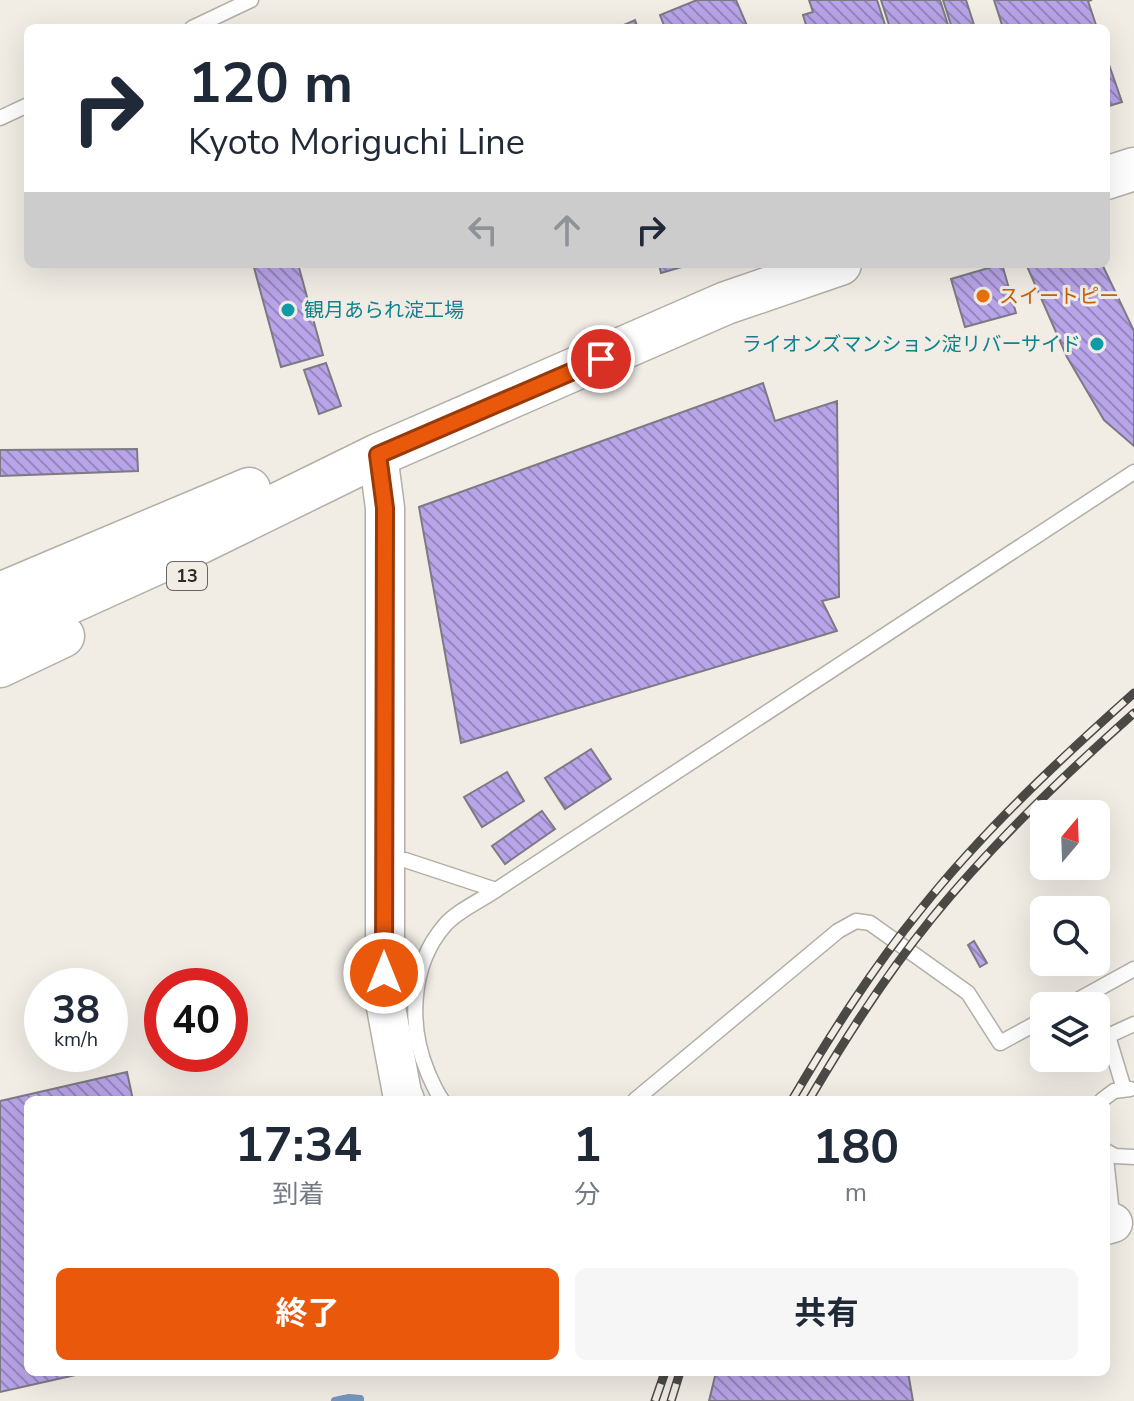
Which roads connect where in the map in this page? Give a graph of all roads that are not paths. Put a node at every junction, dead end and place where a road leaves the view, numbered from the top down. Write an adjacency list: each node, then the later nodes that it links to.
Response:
1 (251, 0): 2 (lane)
2 (200, 24)
3 (24, 107): 4 (lane)
4 (0, 118)
5 (1134, 169): 6 (main road)
6 (1110, 177)
7 (828, 268): 8 (main road, 13)
8 (368, 459): 10 (main road, 13); 11 (main road, 13); 12 (main road, 13); 20 (street)
9 (1134, 472): 14 (lane)
10 (0, 594)
11 (0, 634)
12 (0, 666)
13 (405, 860): 14 (lane)
14 (496, 890): 21 (lane)
15 (1134, 969): 16 (lane)
16 (1092, 992)
17 (1134, 1024): 19 (lane)
18 (1030, 1027): 22 (lane)
19 (1129, 1089): 23 (lane)
20 (404, 1096)
21 (440, 1096)
22 (640, 1096)
23 (1107, 1096)
24 (1110, 1153): 25 (lane)
25 (1134, 1157)

